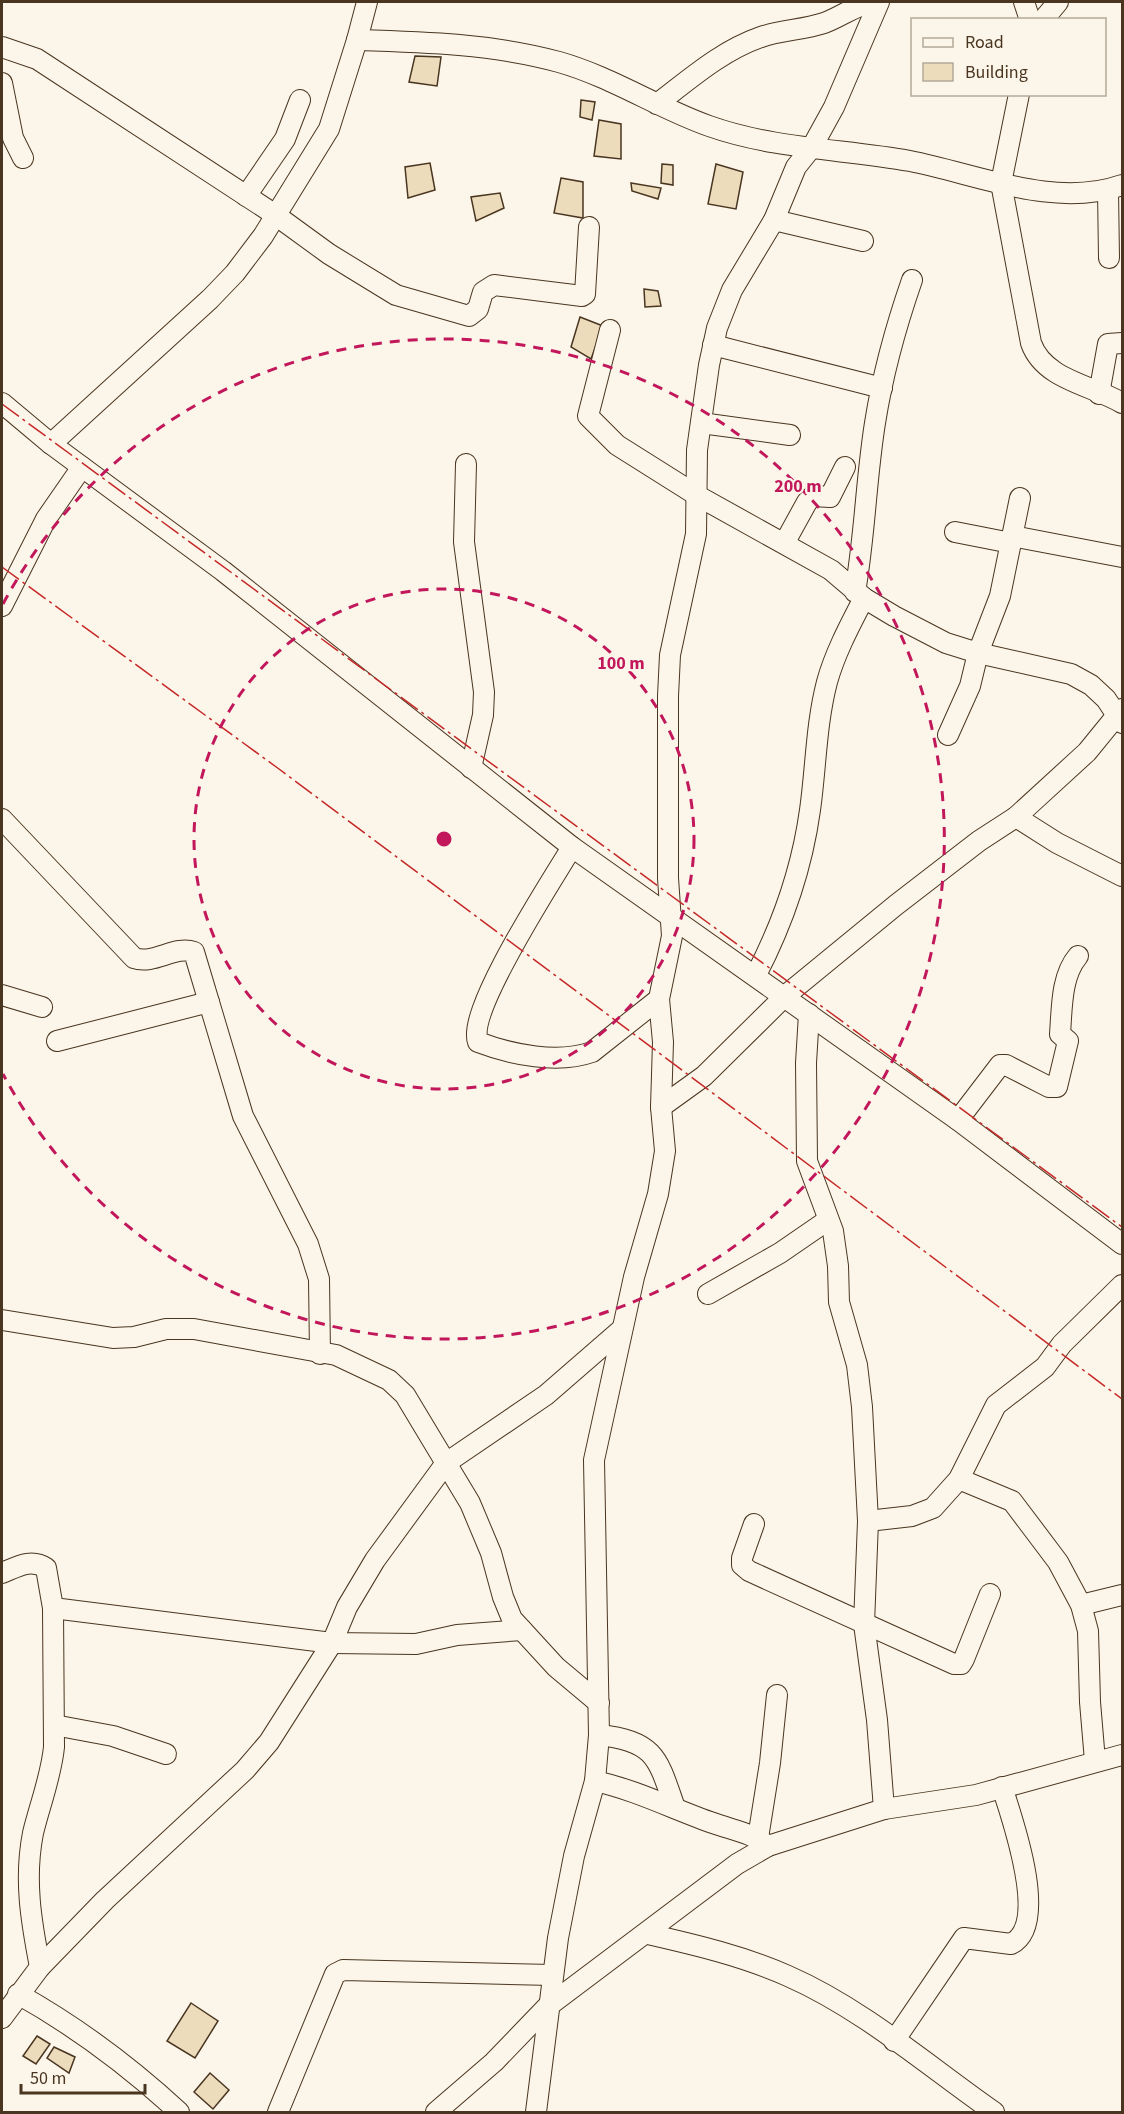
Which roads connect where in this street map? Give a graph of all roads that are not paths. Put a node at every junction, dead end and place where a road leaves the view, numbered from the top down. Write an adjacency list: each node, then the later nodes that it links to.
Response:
1 (367, 2): 8 (street)
2 (874, 2): 13 (street)
3 (879, 2): 15 (street)
4 (1024, 2): 6 (street)
5 (1058, 2): 7 (street)
6 (1029, 18)
7 (1045, 18)
8 (357, 40): 13 (street); 20 (street)
9 (2, 47): 19 (street)
10 (2, 83): 14 (street)
11 (1019, 96): 17 (street)
12 (300, 100): 19 (street)
13 (657, 104): 15 (street)
14 (4, 112): 16 (street)
15 (812, 147): 17 (street); 21 (street)
16 (23, 158)
17 (1001, 183): 18 (street); 30 (street)
18 (1115, 188): 24 (street)
19 (246, 196): 20 (street)
20 (274, 214): 22 (street); 35 (street)
21 (774, 220): 23 (street); 28 (street)
22 (589, 227)
23 (863, 241)
24 (1109, 258)
25 (912, 280): 29 (street)
26 (610, 330): 39 (street)
27 (1122, 343): 30 (street)
28 (713, 345): 29 (street); 33 (street)
29 (882, 388): 45 (street)
30 (1100, 394): 31 (street)
31 (1122, 403)
32 (2, 404): 35 (street)
33 (701, 423): 34 (street); 39 (street)
34 (790, 435)
35 (51, 444): 37 (street)
36 (466, 464): 50 (street)
37 (82, 466): 46 (street); 50 (street)
38 (845, 467): 43 (street)
39 (698, 496): 43 (street); 55 (street)
40 (1020, 498): 42 (street)
41 (955, 532): 42 (street)
42 (1012, 539): 44 (street); 47 (street)
43 (785, 542): 45 (street)
44 (1122, 557)
45 (860, 595): 47 (street); 57 (street)
46 (2, 606)
47 (978, 653): 48 (street); 49 (street)
48 (1120, 715): 51 (street)
49 (948, 735)
50 (471, 768): 53 (street)
51 (1016, 817): 54 (street); 59 (street)
52 (2, 819): 61 (street)
53 (572, 847): 55 (street); 60 (street)
54 (1122, 876)
55 (670, 917): 57 (street); 60 (street)
56 (1078, 956): 66 (street)
57 (756, 975): 59 (street)
58 (2, 995): 62 (street)
59 (785, 996): 63 (street); 65 (street)
60 (659, 999): 65 (street)
61 (209, 1002): 64 (street); 73 (street)
62 (42, 1006)
63 (809, 1014): 66 (street); 67 (street)
64 (57, 1041)
65 (661, 1107): 72 (street)
66 (958, 1120): 68 (street)
67 (828, 1220): 70 (street); 76 (street)
68 (1122, 1244)
69 (1122, 1285): 75 (street)
70 (708, 1294)
71 (2, 1320): 73 (street)
72 (622, 1329): 74 (street); 87 (street)
73 (320, 1354): 74 (street)
74 (446, 1462): 84 (street); 85 (street)
75 (959, 1479): 76 (street); 81 (street)
76 (868, 1521): 83 (street)
77 (753, 1524): 83 (street)
78 (2, 1574): 82 (street)
79 (990, 1594): 83 (street)
80 (1122, 1595): 81 (street)
81 (1081, 1605): 92 (street)
82 (52, 1608): 85 (street); 88 (street)
83 (864, 1624): 96 (street)
84 (522, 1630): 85 (street); 87 (street)
85 (332, 1643): 99 (street)
86 (777, 1695): 97 (street)
87 (599, 1703): 89 (street)
88 (54, 1725): 90 (street); 99 (street)
89 (599, 1735): 93 (street); 95 (street)
90 (166, 1755)
91 (1122, 1755): 92 (street)
92 (1095, 1761): 94 (street)
93 (595, 1781): 95 (street); 100 (street)
94 (1002, 1787): 96 (street); 103 (street)
95 (675, 1808): 97 (street)
96 (884, 1809): 97 (street)
97 (763, 1842): 98 (street)
98 (648, 1934): 102 (street); 103 (street)
99 (40, 1966): 101 (street)
100 (552, 1976): 102 (street); 105 (street)
101 (7, 2007): 104 (street)
102 (547, 2007): 106 (street); 107 (street)
103 (894, 2041): 108 (street)
104 (179, 2112)
105 (278, 2112)
106 (436, 2112)
107 (536, 2112)
108 (994, 2112)

